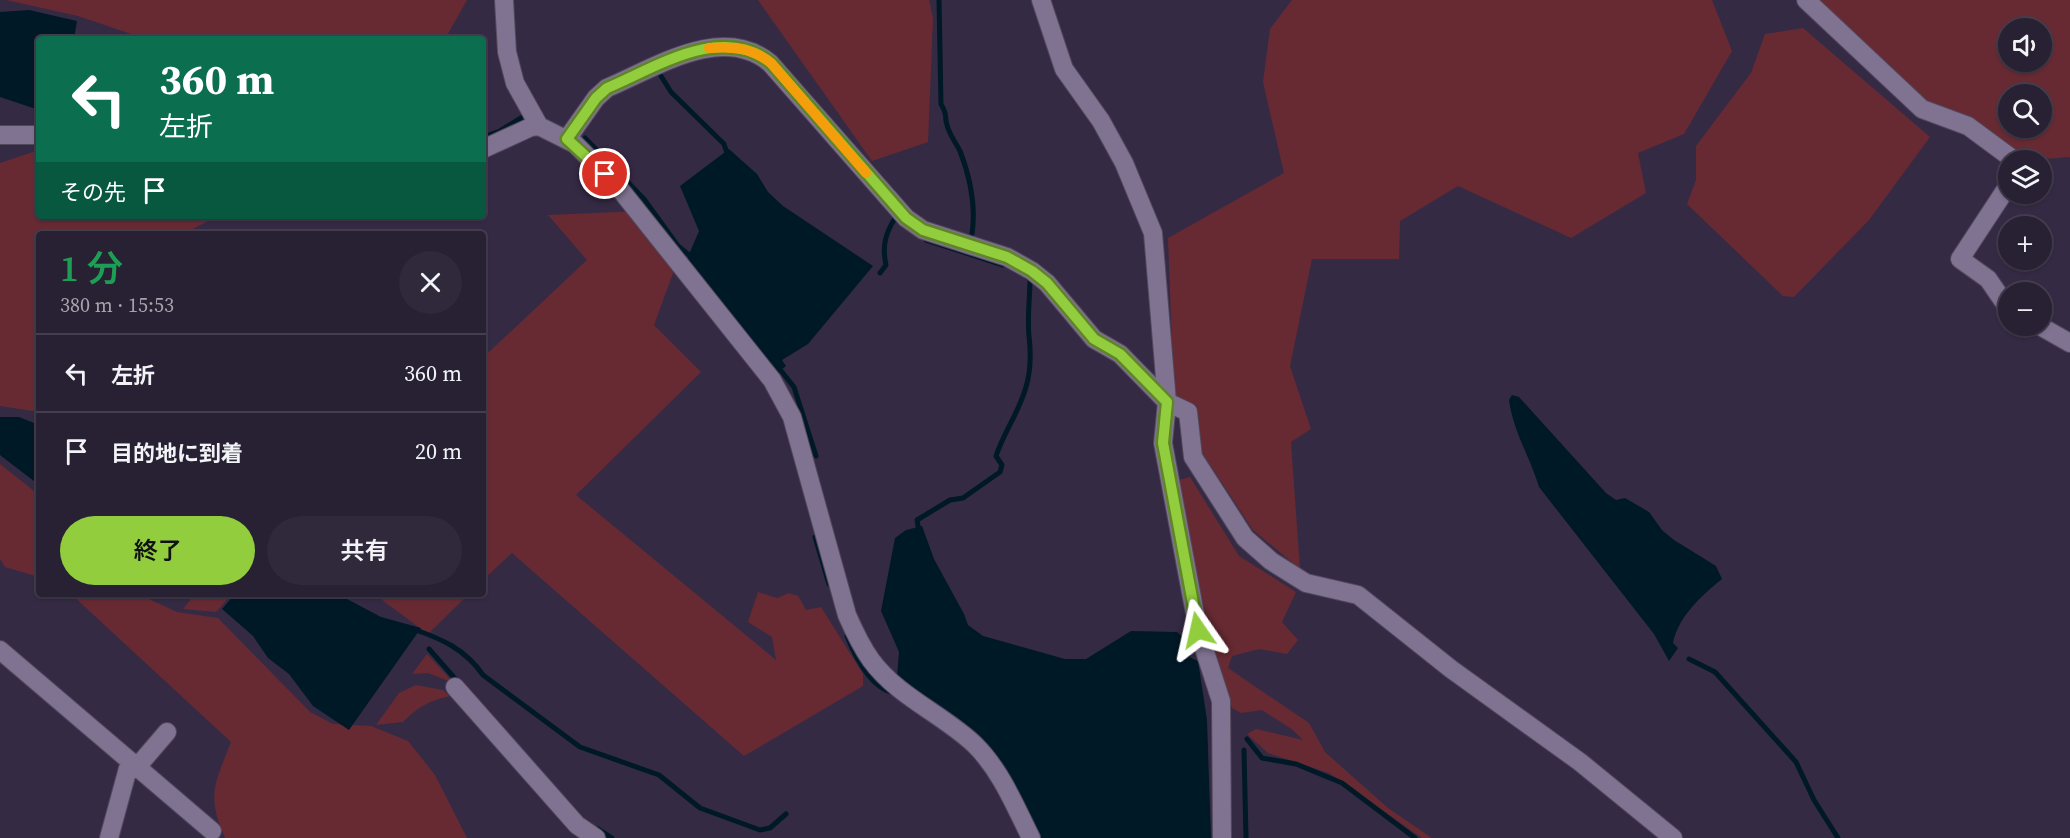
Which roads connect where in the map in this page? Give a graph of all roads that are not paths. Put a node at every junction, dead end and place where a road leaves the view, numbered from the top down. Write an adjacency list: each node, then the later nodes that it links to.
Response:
1 (504, 0): 4 (street)
2 (1041, 0): 14 (street)
3 (1806, 0): 9 (street)
4 (539, 126): 7 (street); 8 (street)
5 (0, 135): 6 (street)
6 (36, 135)
7 (567, 139): 14 (street); 22 (street)
8 (486, 148)
9 (2000, 150)
10 (1998, 201): 11 (street)
11 (1998, 294)
12 (2052, 333): 13 (street)
13 (2070, 343)
14 (1167, 402): 23 (street); 24 (street)
15 (0, 650): 18 (street)
16 (455, 687): 21 (street)
17 (167, 732): 18 (street)
18 (133, 764): 19 (street); 20 (street)
19 (212, 831)
20 (109, 838)
21 (596, 838)
22 (1031, 838)
23 (1222, 838)
24 (1673, 838)

